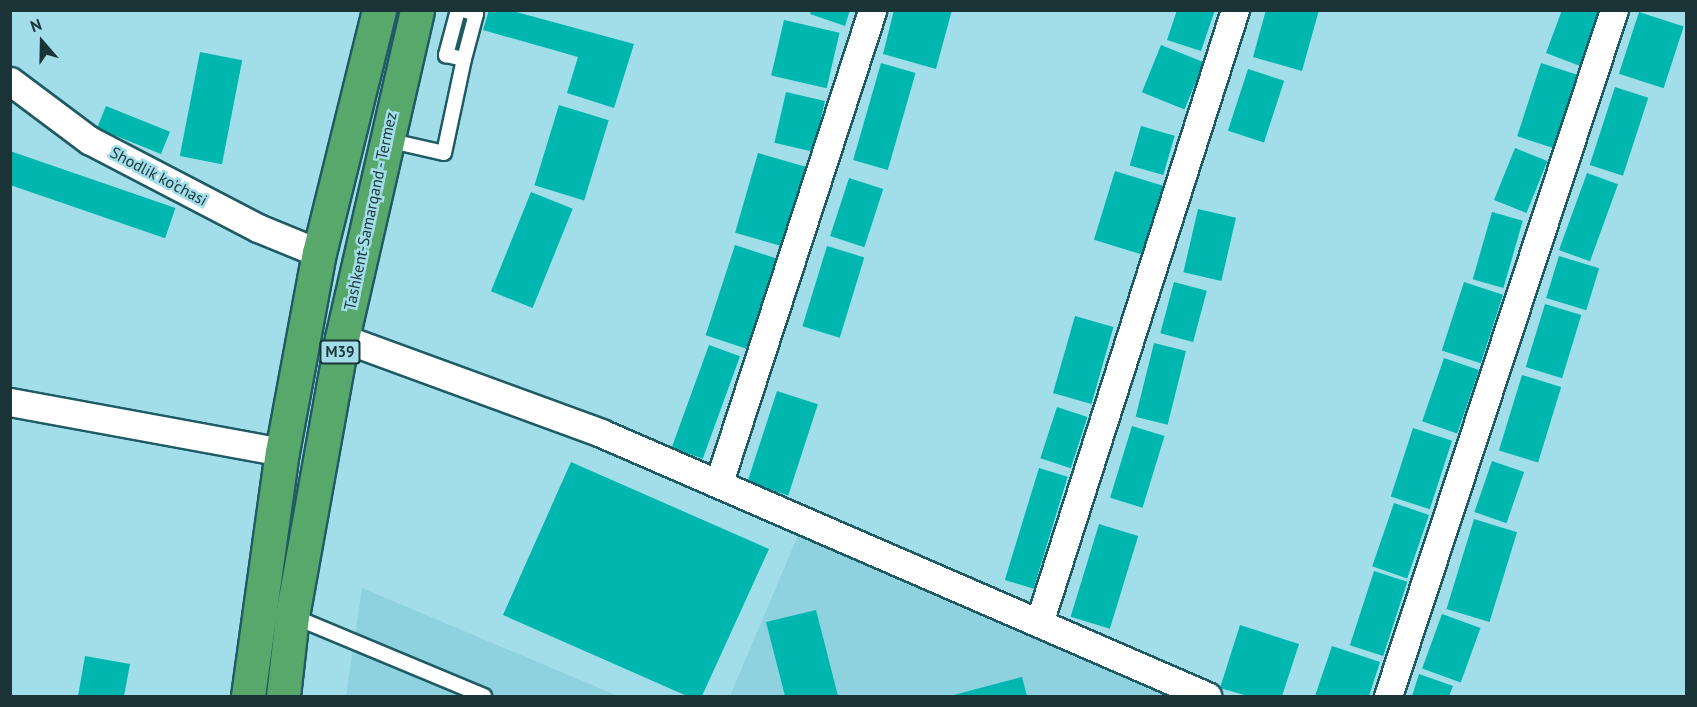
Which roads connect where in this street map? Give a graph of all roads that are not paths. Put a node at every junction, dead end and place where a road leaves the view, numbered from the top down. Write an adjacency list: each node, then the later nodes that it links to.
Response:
1 (379, 10): 11 (highway, M39)
2 (417, 10): 10 (highway, Tashkent-Samarqand - Termez / M39)
3 (458, 10): 8 (lane)
4 (463, 10): 8 (lane)
5 (872, 10): 15 (street)
6 (1235, 10): 17 (street)
7 (1614, 10): 22 (street)
8 (464, 59): 10 (lane)
9 (10, 81): 11 (street, Shodlik ko'chasi)
10 (385, 140): 12 (highway, Tashkent-Samarqand - Termez / M39)
11 (319, 253): 14 (highway, M39)
12 (342, 338): 15 (street); 16 (highway, Tashkent-Samarqand - Termez / M39)
13 (10, 402): 14 (street)
14 (282, 452): 18 (highway, M39)
15 (719, 482): 17 (street)
16 (292, 616): 19 (highway, Tashkent-Samarqand - Termez / M39); 20 (lane)
17 (1039, 623): 21 (street)
18 (248, 696)
19 (282, 696)
20 (484, 696)
21 (1207, 696)
22 (1388, 696)

